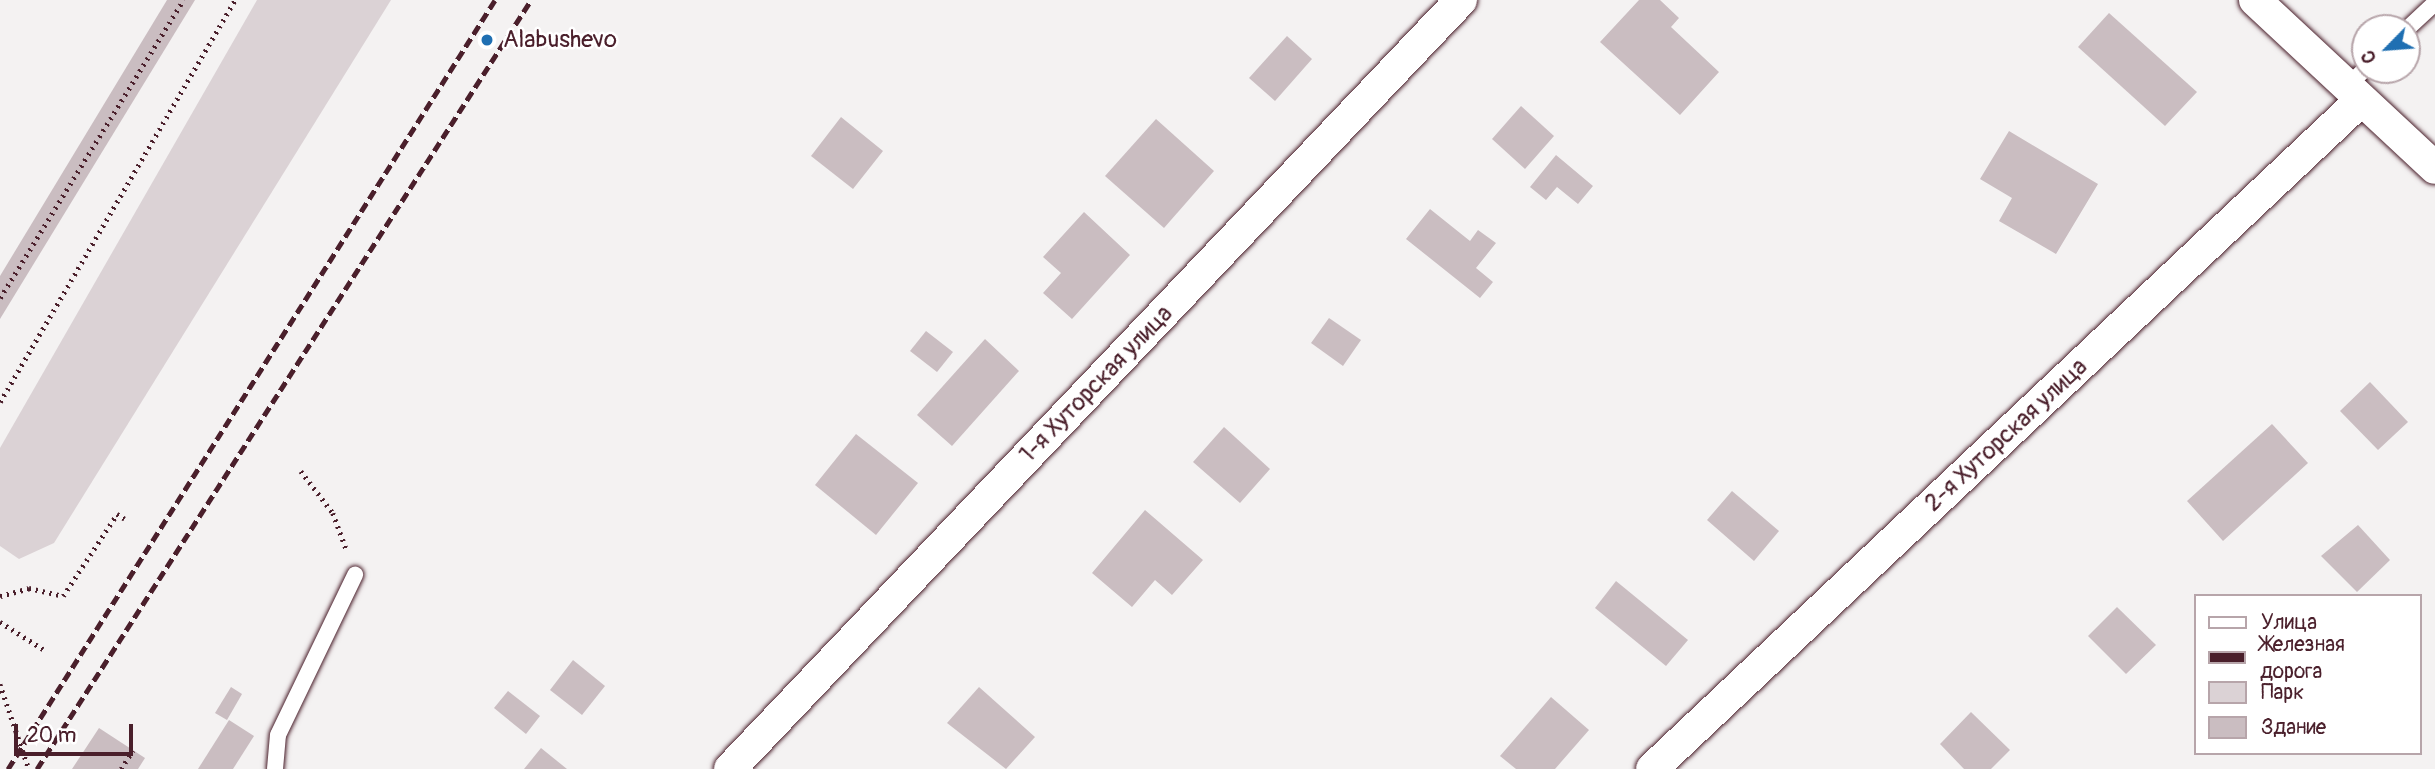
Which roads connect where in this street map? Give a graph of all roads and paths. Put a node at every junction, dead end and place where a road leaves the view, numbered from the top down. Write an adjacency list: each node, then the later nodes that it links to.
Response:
1 (183, 0): 9 (path)
2 (234, 0): 10 (path)
3 (1461, 0): 22 (street, 1-я Хуторская улица)
4 (2255, 0): 7 (street)
5 (2435, 3): 6 (lane)
6 (2421, 16)
7 (2357, 86): 8 (street); 23 (street, 2-я Хуторская улица)
8 (2435, 168)
9 (0, 298)
10 (0, 402)
11 (301, 471): 13 (path)
12 (125, 519): 14 (path)
13 (355, 575): 21 (lane)
14 (0, 596)
15 (0, 622): 16 (path)
16 (43, 649)
17 (0, 684): 19 (path)
18 (133, 750): 20 (path)
19 (29, 769)
20 (121, 769)
21 (275, 769)
22 (730, 769)
23 (1652, 769)

